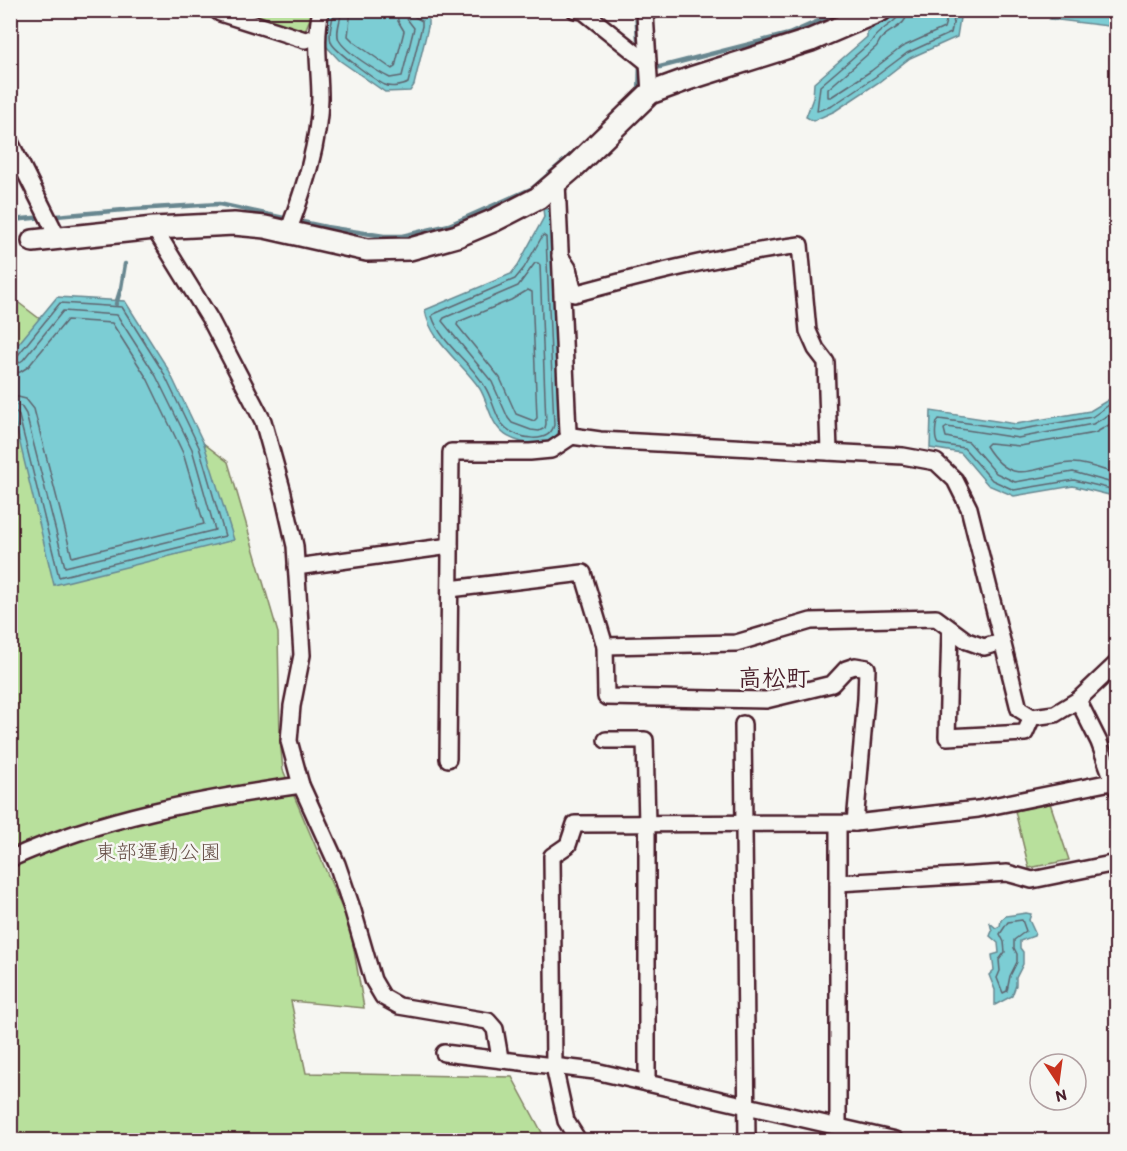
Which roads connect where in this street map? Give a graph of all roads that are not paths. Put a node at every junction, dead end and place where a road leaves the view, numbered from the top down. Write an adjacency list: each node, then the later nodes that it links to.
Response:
1 (216, 10): 6 (street)
2 (321, 10): 6 (street)
3 (575, 10): 7 (street)
4 (652, 10): 7 (street)
5 (880, 10): 8 (street)
6 (317, 37): 12 (street)
7 (648, 63): 8 (street)
8 (650, 93): 10 (street)
9 (10, 142): 13 (street)
10 (557, 182): 12 (street); 15 (street)
11 (154, 228): 12 (street); 13 (street); 19 (street)
12 (288, 232)
13 (58, 238): 14 (street)
14 (33, 241)
15 (560, 256): 16 (street); 17 (street)
16 (572, 436): 17 (street); 18 (street)
17 (829, 452): 22 (street)
18 (450, 546): 19 (street); 20 (street)
19 (296, 567): 31 (street)
20 (450, 589): 23 (street); 29 (street)
21 (950, 629): 22 (street); 23 (street); 26 (street)
22 (1002, 642): 26 (street)
23 (605, 646): 33 (street)
24 (1116, 664): 25 (street)
25 (1078, 700): 26 (street); 30 (street)
26 (1032, 717)
27 (743, 724): 32 (street)
28 (606, 740): 34 (street)
29 (448, 759)
30 (1116, 784): 33 (street)
31 (302, 785): 36 (street); 40 (street)
32 (745, 823): 34 (street); 35 (street); 43 (street)
33 (855, 823): 35 (street)
34 (647, 824): 41 (street); 42 (street)
35 (838, 824): 38 (street)
36 (10, 859)
37 (1116, 863): 38 (street)
38 (838, 883): 44 (street)
39 (444, 1053): 40 (street)
40 (500, 1058): 41 (street)
41 (554, 1066): 42 (street); 45 (street)
42 (647, 1083): 43 (street)
43 (746, 1105): 44 (street); 46 (street)
44 (838, 1127): 47 (street)
45 (578, 1140)
46 (747, 1140)
47 (896, 1140)

